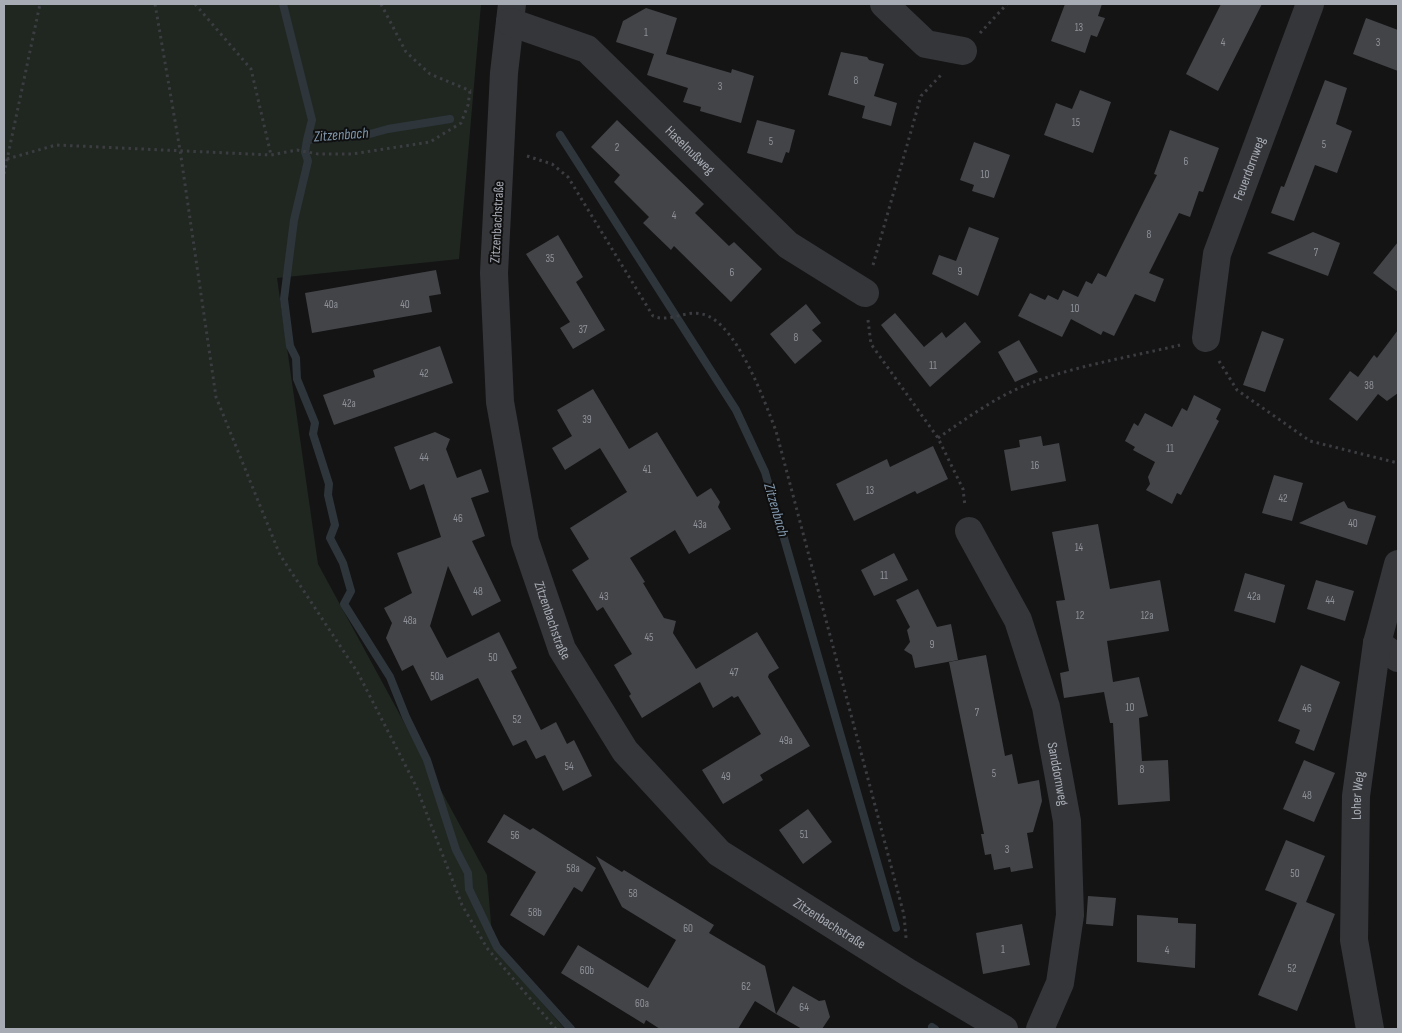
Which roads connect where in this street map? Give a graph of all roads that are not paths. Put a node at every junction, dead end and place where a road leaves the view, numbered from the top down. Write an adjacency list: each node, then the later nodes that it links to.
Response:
1 (884, 4): 4 (street)
2 (1310, 4): 6 (street, Feuerdornweg)
3 (511, 13): 5 (street, Haselnußweg); 10 (street, Zitzenbachstraße)
4 (963, 51)
5 (865, 293)
6 (1206, 338)
7 (969, 531): 11 (street, Sanddornweg)
8 (1398, 564): 9 (street, Loher Weg)
9 (1388, 650): 12 (street, Loher Weg)
10 (1004, 1029)
11 (1040, 1029)
12 (1370, 1029)

